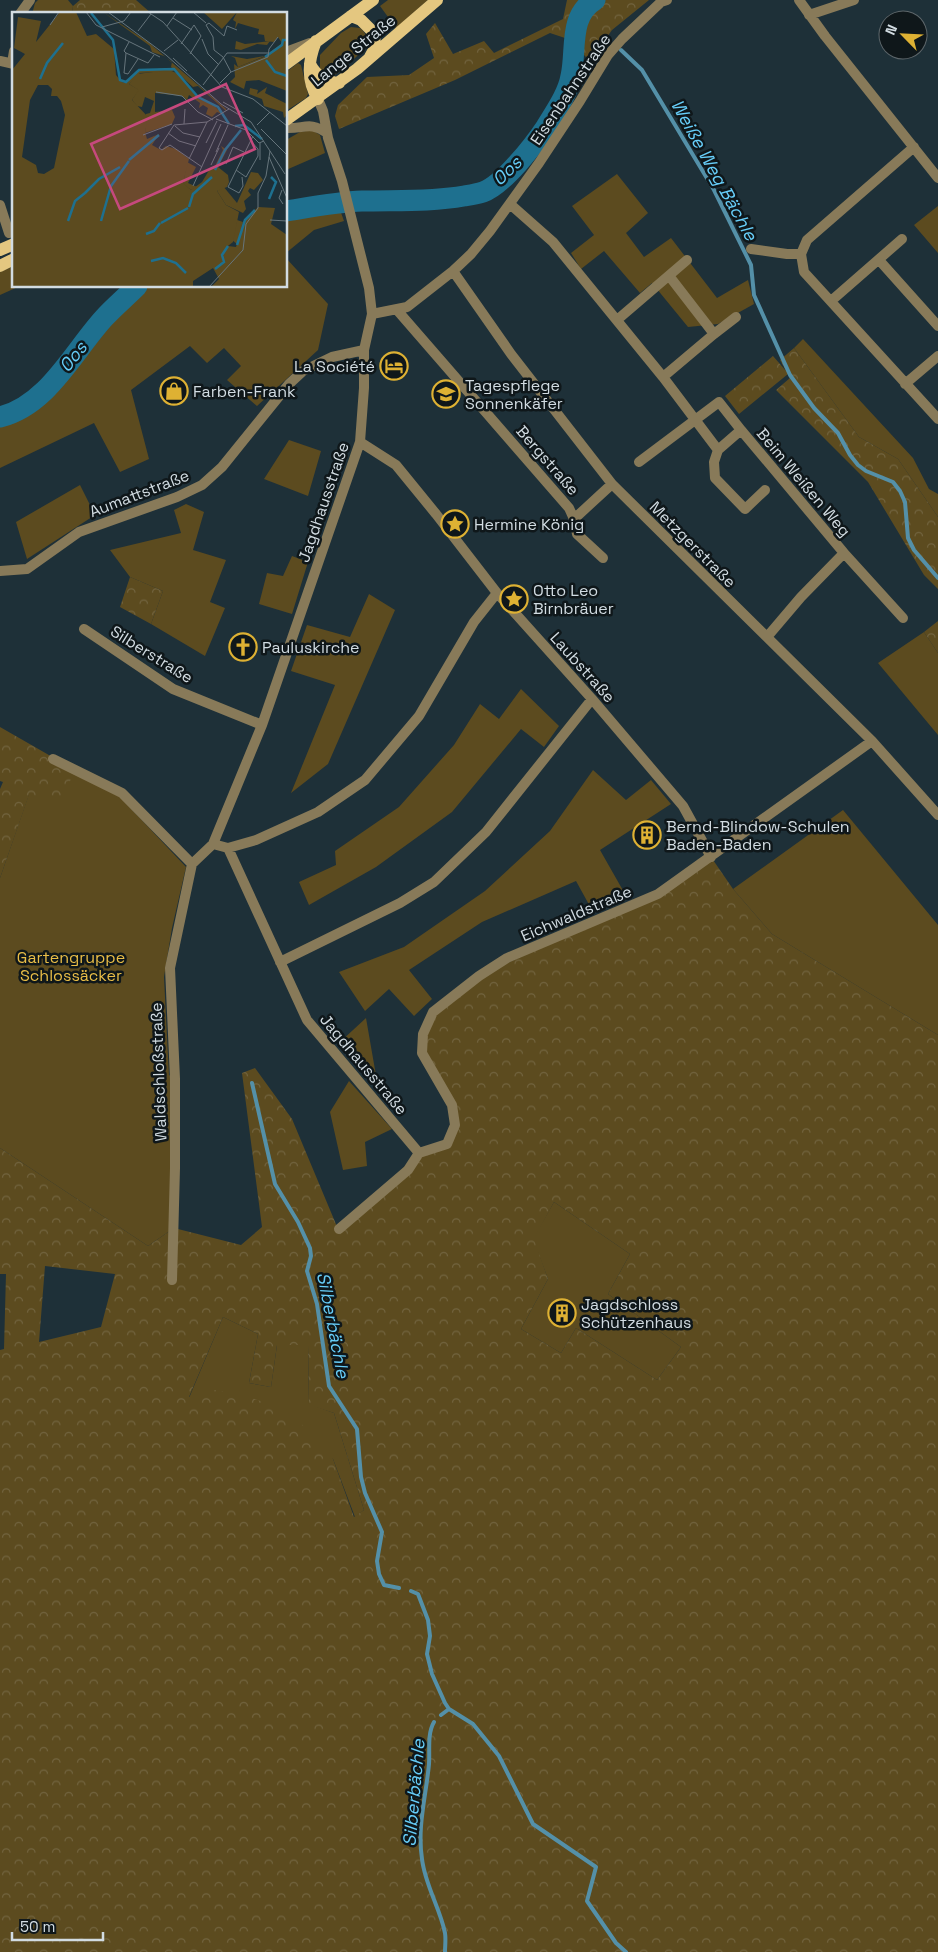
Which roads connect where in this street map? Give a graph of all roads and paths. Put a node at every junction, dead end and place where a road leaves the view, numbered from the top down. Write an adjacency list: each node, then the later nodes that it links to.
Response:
1 (30, 0): 7 (street)
2 (373, 0): 9 (main road, Lange Straße)
3 (437, 0): 12 (main road, Lange Straße)
4 (667, 0): 22 (street, Eisenbahnstraße)
5 (799, 0): 8 (street)
6 (854, 0): 8 (street)
7 (21, 12)
8 (809, 15): 20 (street)
9 (351, 16): 10 (main road, Lange Straße); 12 (main road)
10 (316, 41): 11 (street, Lange Straße); 13 (main road); 14 (main road)
11 (288, 51)
12 (368, 60): 15 (main road, Lange Straße)
13 (288, 62)
14 (310, 64): 15 (main road); 16 (main road)
15 (339, 83): 16 (main road, Lange Straße)
16 (318, 99): 17 (main road, Lange Straße); 19 (street, Jagdhausstraße)
17 (288, 119)
18 (288, 128): 19 (street)
19 (327, 133): 37 (street, Jagdhausstraße)
20 (914, 147): 21 (street); 28 (street)
21 (938, 178)
22 (510, 204): 33 (street, Eisenbahnstraße); 39 (street)
23 (0, 205): 24 (street)
24 (9, 236): 27 (main road)
25 (902, 239): 31 (street)
26 (751, 249): 28 (street)
27 (0, 250)
28 (801, 254): 35 (street)
29 (12, 260): 32 (main road)
30 (687, 260): 34 (street)
31 (879, 260): 35 (street); 40 (street)
32 (0, 266)
33 (453, 271): 36 (street, Eisenbahnstraße); 52 (street, Metzgerstraße)
34 (670, 277): 39 (street); 41 (street)
35 (831, 301): 45 (street)
36 (397, 310): 37 (street, Eisenbahnstraße); 54 (street, Bergstraße)
37 (372, 314): 42 (street, Jagdhausstraße)
38 (736, 317): 41 (street)
39 (617, 320): 44 (street)
40 (938, 326)
41 (714, 334): 44 (street)
42 (364, 350): 49 (street, Jagdhausstraße); 57 (street, Aumattstraße)
43 (938, 356): 45 (street)
44 (663, 376): 46 (street)
45 (905, 384): 47 (street)
46 (696, 419): 48 (street, Beim Weißen Weg); 50 (street); 51 (street, Beim Weißen Weg)
47 (938, 419)
48 (742, 430): 50 (street, Beim Weißen Weg); 55 (street, Beim Weißen Weg)
49 (360, 442): 58 (street, Laubstraße); 63 (street, Jagdhausstraße)
50 (718, 450): 53 (street)
51 (639, 462)
52 (612, 484): 54 (street, Bergstraße); 61 (street, Metzgerstraße)
53 (764, 490)
54 (574, 519): 56 (street, Bergstraße)
55 (844, 553): 59 (street, Beim Weißen Weg); 61 (street, Beim Weißen Weg)
56 (602, 558)
57 (0, 571)
58 (497, 593): 62 (street, Laubstraße); 68 (street)
59 (903, 618)
60 (84, 629): 63 (street, Silberstraße)
61 (768, 637): 64 (street, Metzgerstraße)
62 (592, 699): 69 (street, Laubstraße); 71 (street)
63 (262, 725): 67 (street, Jagdhausstraße)
64 (872, 741): 66 (street, Metzgerstraße); 69 (street, Eichwaldstraße)
65 (53, 759): 70 (street)
66 (938, 815)
67 (213, 844): 68 (street); 70 (street, Jagdhausstraße)
68 (228, 848): 71 (street, Jagdhausstraße)
69 (710, 857): 72 (street, Eichwaldstraße)
70 (192, 864): 74 (street, Waldschloßstraße)
71 (280, 962): 72 (street, Jagdhausstraße)
72 (419, 1153): 73 (street)
73 (338, 1229)
74 (172, 1280)

